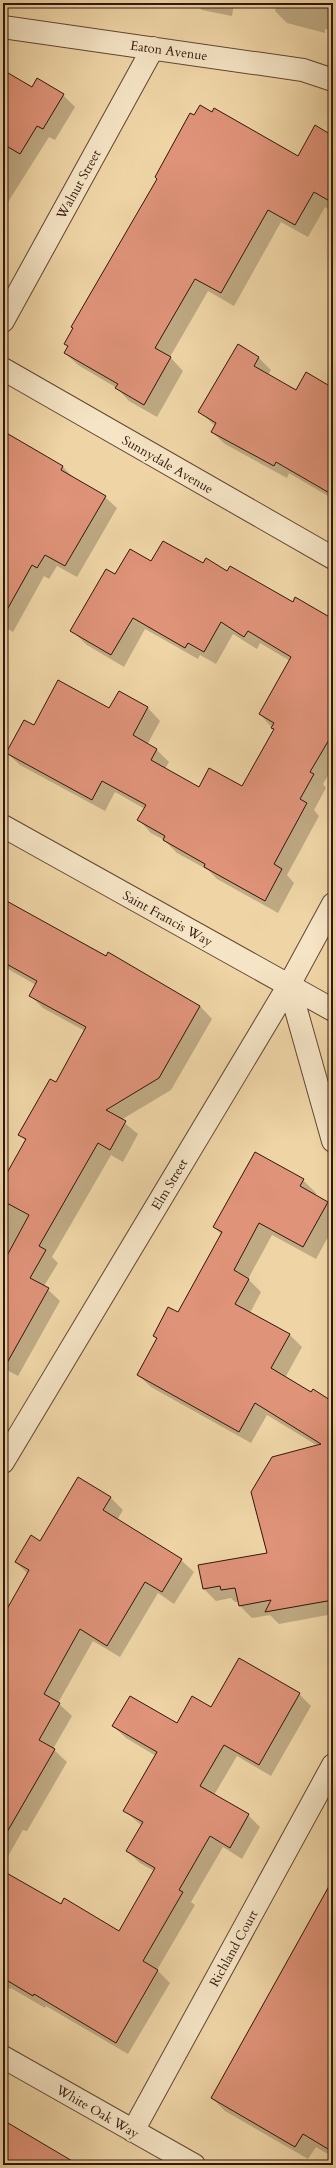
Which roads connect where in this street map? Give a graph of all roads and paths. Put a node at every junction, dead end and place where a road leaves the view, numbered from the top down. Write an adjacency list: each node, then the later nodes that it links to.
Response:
1 (3, 27): 2 (street, Eaton Avenue)
2 (153, 48): 3 (street, Eaton Avenue); 4 (street, Walnut Street)
3 (333, 80)
4 (3, 321)
5 (3, 369): 6 (street, Sunnydale Avenue)
6 (333, 558)
7 (3, 826): 9 (street, Saint Francis Way)
8 (333, 904): 9 (street, Elm Street)
9 (289, 985): 10 (street, Saint Francis Way); 11 (street); 12 (street, Elm Street)
10 (333, 1010)
11 (333, 1141)
12 (9, 1437): 13 (street, Elm Street)
13 (3, 1462)
14 (333, 1765): 16 (street, Richland Court)
15 (3, 2057): 16 (street, White Oak Way)
16 (133, 2131): 17 (street, White Oak Way)
17 (194, 2165)

